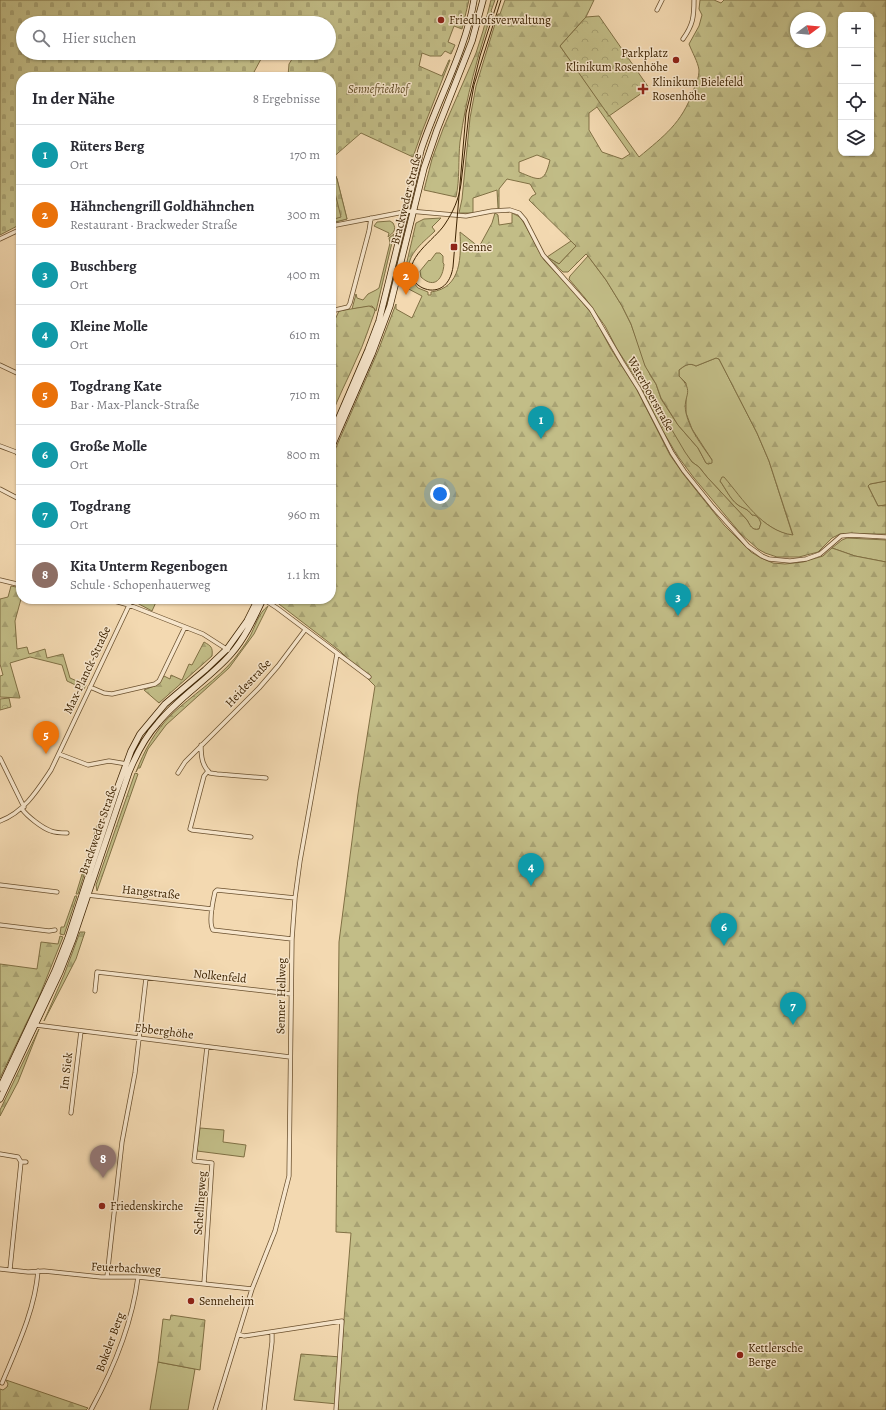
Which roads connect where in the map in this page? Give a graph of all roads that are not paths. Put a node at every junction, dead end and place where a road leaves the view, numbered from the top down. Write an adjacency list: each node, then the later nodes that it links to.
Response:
1 (474, 0): 8 (main road, Brackweder Straße)
2 (483, 0): 7 (main road, Brackweder Straße)
3 (662, 0): 5 (street)
4 (694, 0): 6 (street)
5 (657, 10)
6 (683, 39)
7 (413, 211): 8 (street, Waterboerstraße); 17 (main road, Brackweder Straße); 22 (street, Waterboerstraße)
8 (405, 212): 9 (street, Waterboerstraße); 16 (main road, Brackweder Straße)
9 (370, 218): 10 (street, Waterboerstraße); 13 (street)
10 (336, 225)
11 (16, 231): 12 (street)
12 (0, 239)
13 (336, 310)
14 (0, 365): 15 (street)
15 (16, 373)
16 (336, 425)
17 (336, 437)
18 (0, 446): 19 (street)
19 (16, 452)
20 (0, 489): 21 (street)
21 (16, 497)
22 (886, 537)
23 (0, 580): 24 (street)
24 (16, 584)
25 (125, 604): 29 (street)
26 (256, 604): 32 (main road, Brackweder Straße)
27 (260, 604): 33 (main road, Brackweder Straße)
28 (271, 604): 31 (street)
29 (129, 605): 30 (street); 36 (street, Max-Planck-Straße)
30 (185, 627): 32 (street); 36 (street)
31 (305, 630): 34 (street); 37 (street, Heidestraße)
32 (227, 649): 33 (street); 40 (main road, Brackweder Straße)
33 (232, 653): 40 (main road, Brackweder Straße)
34 (337, 654): 35 (street); 51 (street, Senner Hellweg)
35 (369, 677)
36 (90, 687): 38 (street, Max-Planck-Straße)
37 (201, 746): 41 (street); 42 (street, Heidestraße)
38 (59, 754): 40 (street); 44 (street, Max-Planck-Straße)
39 (0, 758): 44 (street)
40 (129, 764): 50 (main road, Brackweder Straße); 64 (main road, Brackweder Straße)
41 (208, 771): 43 (street); 47 (street)
42 (178, 773)
43 (266, 778)
44 (23, 808): 45 (street, Max-Planck-Straße); 46 (street)
45 (0, 821)
46 (67, 833)
47 (251, 837)
48 (0, 885): 49 (street)
49 (57, 892)
50 (88, 895): 52 (street, Hangstraße); 59 (main road, Brackweder Straße)
51 (295, 898): 52 (street); 55 (street, Senner Hellweg)
52 (212, 909): 55 (street)
53 (0, 926): 54 (street)
54 (55, 930)
55 (292, 939): 58 (street, Senner Hellweg)
56 (146, 978): 57 (street, Nolkenfeld); 58 (street, Nolkenfeld); 61 (street)
57 (95, 991)
58 (291, 994): 63 (street, Senner Hellweg)
59 (36, 1025): 60 (street, Ebberghöhe); 65 (main road, Brackweder Straße)
60 (81, 1031): 61 (street, Ebberghöhe); 66 (street, Im Siek)
61 (139, 1038): 62 (street, Ebberghöhe); 71 (street)
62 (207, 1047): 63 (street, Ebberghöhe); 73 (street, Schellingweg)
63 (290, 1057): 74 (street, Senner Hellweg)
64 (0, 1088)
65 (0, 1098)
66 (71, 1113)
67 (0, 1154): 69 (street)
68 (0, 1269): 69 (street, Feuerbachweg)
69 (10, 1269): 70 (street, Feuerbachweg)
70 (38, 1271): 71 (street, Feuerbachweg); 77 (street)
71 (108, 1277): 72 (street, Feuerbachweg)
72 (138, 1277): 73 (street, Feuerbachweg); 78 (street, Bokeler Berg)
73 (204, 1283): 74 (street, Feuerbachweg)
74 (252, 1289): 76 (street, Senner Hellweg)
75 (272, 1332): 76 (street); 80 (street); 81 (street)
76 (238, 1334): 79 (street, Senner Hellweg)
77 (2, 1383)
78 (91, 1410)
79 (215, 1410)
80 (264, 1410)
81 (336, 1410)

